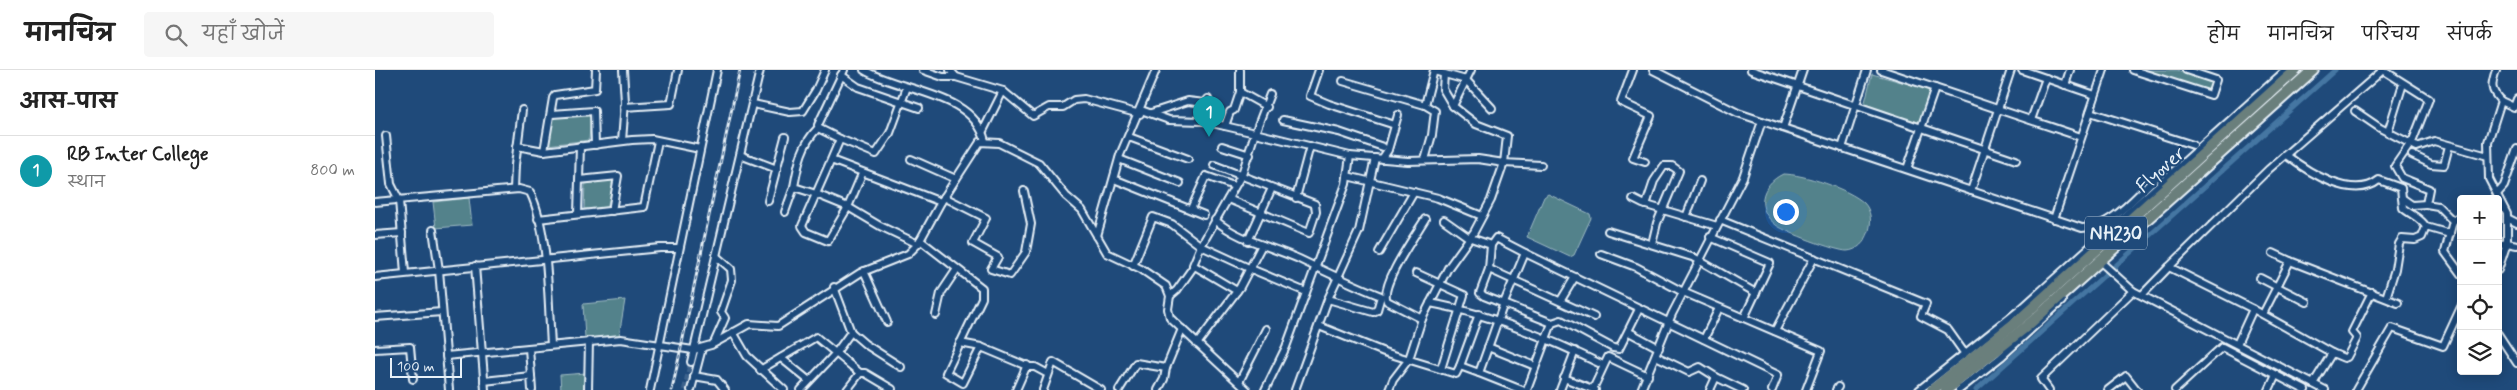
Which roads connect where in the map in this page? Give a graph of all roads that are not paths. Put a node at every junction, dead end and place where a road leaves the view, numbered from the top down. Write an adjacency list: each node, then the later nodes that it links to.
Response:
1 (596, 70): 67 (street)
2 (623, 70): 55 (street)
3 (678, 70): 55 (street)
4 (717, 70): 98 (street)
5 (759, 70): 52 (street)
6 (825, 70): 52 (street)
7 (864, 70): 40 (street)
8 (923, 70): 35 (street)
9 (950, 70): 35 (street)
10 (1156, 70): 64 (street)
11 (1240, 70): 45 (street)
12 (1434, 70): 34 (street); 53 (street)
13 (1471, 70): 37 (street)
14 (1633, 70): 115 (street)
15 (1653, 70): 71 (street)
16 (1751, 70): 41 (street)
17 (1803, 70): 41 (street)
18 (1867, 70): 57 (street)
19 (1881, 70): 42 (street)
20 (2011, 70): 61 (street)
21 (2022, 70): 36 (street)
22 (2070, 70): 39 (street)
23 (2104, 70): 47 (street)
24 (2133, 70): 25 (street)
25 (2186, 70)
26 (2287, 70): 282 (street)
27 (2296, 70): 342 (highway, Flyover / NH230)
28 (2313, 70): 244 (highway, NH230)
29 (2320, 70): 199 (street)
30 (2383, 70): 88 (street); 103 (street)
31 (2496, 70): 50 (street)
32 (1316, 71): 73 (street)
33 (843, 72): 51 (street); 72 (street)
34 (1444, 74): 37 (street); 54 (street)
35 (956, 77): 44 (street)
36 (2046, 78): 39 (street); 70 (street)
37 (1466, 80): 54 (street); 60 (street)
38 (1343, 81): 53 (street)
39 (2065, 85): 47 (street)
40 (907, 87): 51 (street); 77 (street)
41 (1797, 87): 57 (street); 75 (street)
42 (1935, 88): 61 (street); 76 (street)
43 (2402, 88): 78 (street)
44 (1003, 91): 64 (street); 77 (street)
45 (1240, 92): 56 (street); 74 (street)
46 (1270, 94): 56 (street)
47 (2095, 95): 65 (street)
48 (1208, 99): 66 (street)
49 (2517, 99): 58 (street)
50 (2501, 101): 58 (street); 107 (street)
51 (902, 102): 59 (street); 84 (street)
52 (753, 104): 105 (street)
53 (1425, 105): 113 (street)
54 (1453, 106): 116 (street)
55 (624, 107): 85 (street)
56 (1267, 107): 79 (street)
57 (1855, 107): 76 (street); 97 (street)
58 (2516, 107)
59 (919, 108)
60 (1492, 108)
61 (1998, 109): 70 (street); 100 (street)
62 (522, 110): 91 (street)
63 (2355, 111): 78 (street)
64 (1140, 112): 66 (street); 82 (street)
65 (2090, 112): 83 (street); 90 (street)
66 (1150, 113): 74 (street)
67 (552, 114): 89 (street); 101 (street)
68 (1398, 115): 73 (street)
69 (1283, 120): 96 (street)
70 (2031, 120): 83 (street)
71 (1762, 121): 75 (street); 168 (street)
72 (818, 125)
73 (1395, 125): 108 (street)
74 (1225, 126): 79 (street)
75 (1783, 128): 97 (street)
76 (1921, 129): 100 (street); 120 (street)
77 (983, 131): 87 (street)
78 (2388, 132): 88 (street)
79 (1255, 133): 94 (street); 102 (street)
80 (386, 136): 143 (street)
81 (785, 137): 119 (street)
82 (1129, 137): 110 (street); 112 (street)
83 (2081, 137): 164 (street)
84 (840, 139): 111 (street); 132 (street)
85 (622, 141): 86 (street); 89 (street)
86 (658, 141): 98 (street); 152 (street)
87 (985, 141): 125 (street); 176 (street)
88 (2410, 143): 95 (street); 149 (street)
89 (595, 144): 92 (street)
90 (2193, 145)
91 (517, 146): 101 (street); 134 (street)
92 (580, 146): 101 (street); 127 (street)
93 (1222, 146): 102 (street)
94 (1311, 146): 106 (street); 140 (street)
95 (2449, 146): 104 (street); 107 (street)
96 (1383, 147)
97 (1842, 148): 120 (street)
98 (700, 149): 188 (street)
99 (2517, 149): 139 (street)
100 (1985, 150): 114 (street); 136 (street)
101 (544, 151)
102 (1250, 155): 122 (street)
103 (2286, 155): 141 (street); 203 (street)
104 (2412, 155)
105 (740, 156): 119 (street); 193 (street)
106 (1350, 156): 108 (street); 123 (street)
107 (2488, 156): 139 (street)
108 (1379, 158): 113 (street); 130 (street)
109 (911, 159): 125 (street)
110 (1188, 159)
111 (831, 160): 121 (street); 138 (street)
112 (1119, 160): 126 (street); 129 (street)
113 (1425, 160): 116 (street)
114 (2016, 160)
115 (1645, 162)
116 (1504, 163): 117 (street); 158 (street)
117 (1541, 164)
118 (1214, 165): 122 (street)
119 (777, 169): 146 (street)
120 (1907, 169): 136 (street)
121 (862, 174): 144 (street); 150 (street)
122 (1242, 174): 131 (street); 133 (street)
123 (1347, 176): 130 (street); 204 (street)
124 (2157, 176): 164 (street)
125 (956, 178): 144 (street)
126 (1114, 179): 151 (street); 176 (street)
127 (579, 180): 152 (street); 156 (street)
128 (1700, 180): 159 (street)
129 (1180, 183)
130 (1370, 183): 137 (street); 214 (street)
131 (1234, 186): 145 (street); 151 (street)
132 (793, 187): 138 (street); 154 (street)
133 (1272, 188): 140 (street); 155 (street)
134 (514, 189): 143 (street); 160 (street)
135 (1024, 191): 144 (street)
136 (1971, 191): 164 (street)
137 (1414, 192): 158 (street); 189 (street)
138 (816, 194): 150 (street); 150 (street)
139 (2497, 194): 162 (street)
140 (1295, 198): 155 (street)
141 (2402, 198): 149 (street); 170 (street)
142 (1633, 199): 148 (street)
143 (399, 200): 147 (street); 173 (street)
144 (943, 200): 180 (street)
145 (1228, 200): 155 (street); 165 (street)
146 (768, 201)
147 (375, 202)
148 (1647, 204): 153 (street); 153 (street)
149 (2426, 204): 167 (street)
150 (847, 207): 180 (street)
151 (1191, 209): 157 (street)
152 (612, 211): 156 (street)
153 (1663, 211): 159 (street); 182 (street)
154 (785, 212)
155 (1261, 213): 179 (street)
156 (578, 214): 160 (street)
157 (1204, 216)
158 (1482, 216): 177 (street)
159 (1685, 217): 168 (street)
160 (539, 218): 196 (street)
161 (2457, 218): 167 (street)
162 (2507, 218): 169 (street); 181 (street)
163 (1425, 219): 248 (street)
164 (2054, 219)
165 (1215, 220): 179 (street); 187 (street)
166 (1444, 220): 177 (street)
167 (2453, 221): 174 (street)
168 (1718, 223): 178 (street); 194 (street)
169 (2517, 224)
170 (2426, 227): 174 (street); 229 (street)
171 (433, 230): 208 (street)
172 (1608, 232): 182 (street)
173 (402, 233): 175 (street); 212 (street)
174 (2450, 234): 205 (street)
175 (375, 236)
176 (1097, 236): 201 (street)
177 (1469, 237): 185 (street); 218 (street)
178 (1710, 237): 197 (street); 226 (street)
179 (1248, 241): 184 (street)
180 (919, 242): 206 (street); 210 (street)
181 (2507, 243): 183 (street); 186 (street); 195 (street)
182 (1652, 244): 197 (street)
183 (2502, 244)
184 (1262, 245): 204 (street); 209 (street)
185 (1491, 245): 190 (street); 207 (street)
186 (2517, 245)
187 (1201, 246): 201 (street); 202 (street); 209 (street)
188 (679, 248): 196 (street); 270 (street)
189 (1379, 252)
190 (1525, 252): 215 (street); 217 (street)
191 (2273, 253): 198 (street)
192 (1601, 254): 224 (street)
193 (716, 256): 265 (street); 277 (street)
194 (1814, 258): 257 (street); 282 (street)
195 (2502, 258)
196 (545, 259): 200 (street); 269 (street)
197 (1698, 261): 224 (street); 226 (street)
198 (2290, 261): 220 (street); 225 (street)
199 (2103, 264): 222 (street); 244 (street)
200 (475, 266): 208 (street); 279 (street)
201 (1133, 266): 228 (street)
202 (1194, 266): 221 (street); 228 (street)
203 (2169, 267): 227 (street); 239 (street)
204 (1315, 268): 214 (street); 223 (street)
205 (2457, 268)
206 (957, 269): 243 (street); 266 (street)
207 (1489, 269): 217 (street); 234 (street)
208 (439, 270): 212 (street); 240 (street)
209 (1251, 270): 221 (street); 223 (street)
210 (864, 271): 219 (street); 251 (street)
211 (1416, 272): 218 (street)
212 (405, 274): 213 (street)
213 (375, 276)
214 (1339, 277): 230 (street); 230 (street)
215 (1575, 277): 231 (street); 238 (street)
216 (2260, 278): 220 (street)
217 (1514, 279): 231 (street); 234 (street)
218 (1440, 284): 233 (street); 236 (street)
219 (834, 287): 258 (street); 259 (street)
220 (2277, 287): 232 (street); 242 (street)
221 (1237, 291): 267 (street)
222 (2133, 291): 227 (street); 345 (street)
223 (1306, 292): 330 (street)
224 (1683, 292): 237 (street); 252 (street)
225 (2372, 292): 229 (street); 280 (street)
226 (1756, 293): 249 (street)
227 (2142, 295): 268 (street)
228 (1170, 296): 255 (street)
229 (2386, 298): 235 (street)
230 (1328, 299): 254 (street)
231 (1561, 300): 247 (street)
232 (2307, 302)
233 (1430, 303): 236 (street); 248 (street)
234 (1504, 303): 250 (street); 253 (street)
235 (2399, 303)
236 (1461, 308): 241 (street); 295 (street)
237 (1719, 308): 249 (street); 261 (street)
238 (1639, 309): 252 (street); 260 (street)
239 (2253, 309): 242 (street); 268 (street)
240 (442, 312): 246 (street); 283 (street)
241 (1479, 314): 250 (street); 291 (street)
242 (2263, 314): 280 (street)
243 (936, 315)
244 (2042, 315): 343 (highway, NH230); 344 (street)
245 (2457, 316): 352 (street)
246 (375, 317)
247 (1594, 317)
248 (1422, 318): 286 (street)
249 (1744, 318): 257 (street)
250 (1497, 321): 262 (street); 274 (street)
251 (887, 322)
252 (1669, 322): 261 (street); 275 (street)
253 (1552, 323): 260 (street); 262 (street)
254 (1319, 326): 286 (street); 331 (street)
255 (1182, 329): 267 (street); 294 (street)
256 (1266, 329): 309 (street)
257 (1775, 331): 340 (street)
258 (733, 332): 265 (street); 296 (street)
259 (851, 332): 281 (street); 293 (street)
260 (1629, 332): 275 (street)
261 (1704, 339): 339 (street)
262 (1546, 340): 278 (street); 292 (street)
263 (2502, 340): 288 (street)
264 (589, 341): 269 (street); 270 (street); 316 (street)
265 (714, 343): 273 (street)
266 (960, 343): 271 (street); 271 (street)
267 (1197, 344): 309 (street)
268 (2237, 344): 310 (street)
269 (551, 345): 272 (street)
270 (659, 346): 277 (street); 317 (street)
271 (981, 347): 290 (street)
272 (529, 348): 279 (street); 301 (street)
273 (702, 348): 277 (street); 302 (street)
274 (1488, 348): 292 (street); 298 (street)
275 (1659, 348): 284 (street)
276 (375, 350): 306 (street)
277 (693, 350): 287 (street)
278 (1575, 352): 289 (street); 305 (street)
279 (482, 353): 283 (street); 308 (street)
280 (2332, 353): 310 (street)
281 (835, 354): 285 (street); 297 (street); 307 (street)
282 (1965, 354): 341 (street)
283 (446, 356): 313 (street)
284 (1656, 356): 303 (street); 304 (street)
285 (781, 358): 296 (street); 307 (street)
286 (1409, 359): 295 (street); 332 (street)
287 (691, 362)
288 (2517, 363)
289 (1603, 365): 303 (street); 336 (street)
290 (1027, 366): 299 (street); 324 (street)
291 (1460, 366): 295 (street); 298 (street)
292 (1535, 366): 334 (street)
293 (901, 367)
294 (1166, 368): 327 (street); 328 (street)
295 (1441, 369)
296 (760, 370): 320 (street)
297 (860, 373): 322 (street); 323 (street)
298 (1479, 373): 333 (street)
299 (1048, 374): 325 (street); 326 (street)
300 (2276, 375): 348 (street); 349 (street); 350 (street)
301 (531, 376): 308 (street); 315 (street)
302 (694, 376): 311 (street); 319 (street)
303 (1649, 376): 312 (street)
304 (1716, 377): 337 (street); 338 (street)
305 (1564, 378): 335 (street); 336 (street)
306 (413, 379)
307 (808, 380): 321 (street)
308 (484, 381): 314 (street)
309 (1239, 382): 329 (street)
310 (2313, 384): 351 (street)
311 (692, 388): 318 (street)
312 (1643, 389)
313 (449, 390)
314 (485, 390)
315 (532, 390)
316 (588, 390)
317 (650, 390)
318 (699, 390)
319 (725, 390)
320 (784, 390)
321 (801, 390)
322 (847, 390)
323 (892, 390)
324 (1016, 390)
325 (1043, 390)
326 (1101, 390)
327 (1119, 390)
328 (1158, 390)
329 (1247, 390)
330 (1265, 390)
331 (1295, 390)
332 (1389, 390)
333 (1522, 390)
334 (1527, 390)
335 (1560, 390)
336 (1594, 390)
337 (1710, 390)
338 (1743, 390)
339 (1772, 390)
340 (1806, 390)
341 (1919, 390)
342 (1932, 390)
343 (1946, 390)
344 (1959, 390)
345 (2049, 390)
346 (2108, 390): 347 (street)
347 (2137, 390)
348 (2175, 390)
349 (2269, 390)
350 (2305, 390)
351 (2325, 390)
352 (2356, 390)

